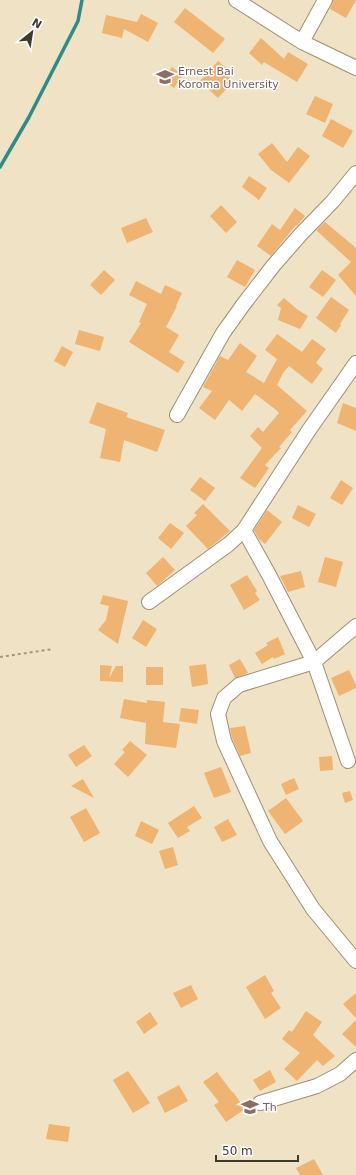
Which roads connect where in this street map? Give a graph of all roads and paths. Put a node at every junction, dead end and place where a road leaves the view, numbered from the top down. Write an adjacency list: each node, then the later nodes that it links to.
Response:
1 (236, 0): 3 (street)
2 (325, 0): 3 (street)
3 (302, 42): 4 (street)
4 (356, 68)
5 (356, 173): 7 (street)
6 (356, 363): 8 (street)
7 (177, 415)
8 (244, 530): 9 (street); 13 (street)
9 (149, 602)
10 (356, 626): 13 (street)
11 (53, 649): 12 (path)
12 (0, 657)
13 (314, 662): 14 (street); 15 (street)
14 (348, 761)
15 (356, 961)
16 (356, 1060): 17 (street)
17 (260, 1103)

